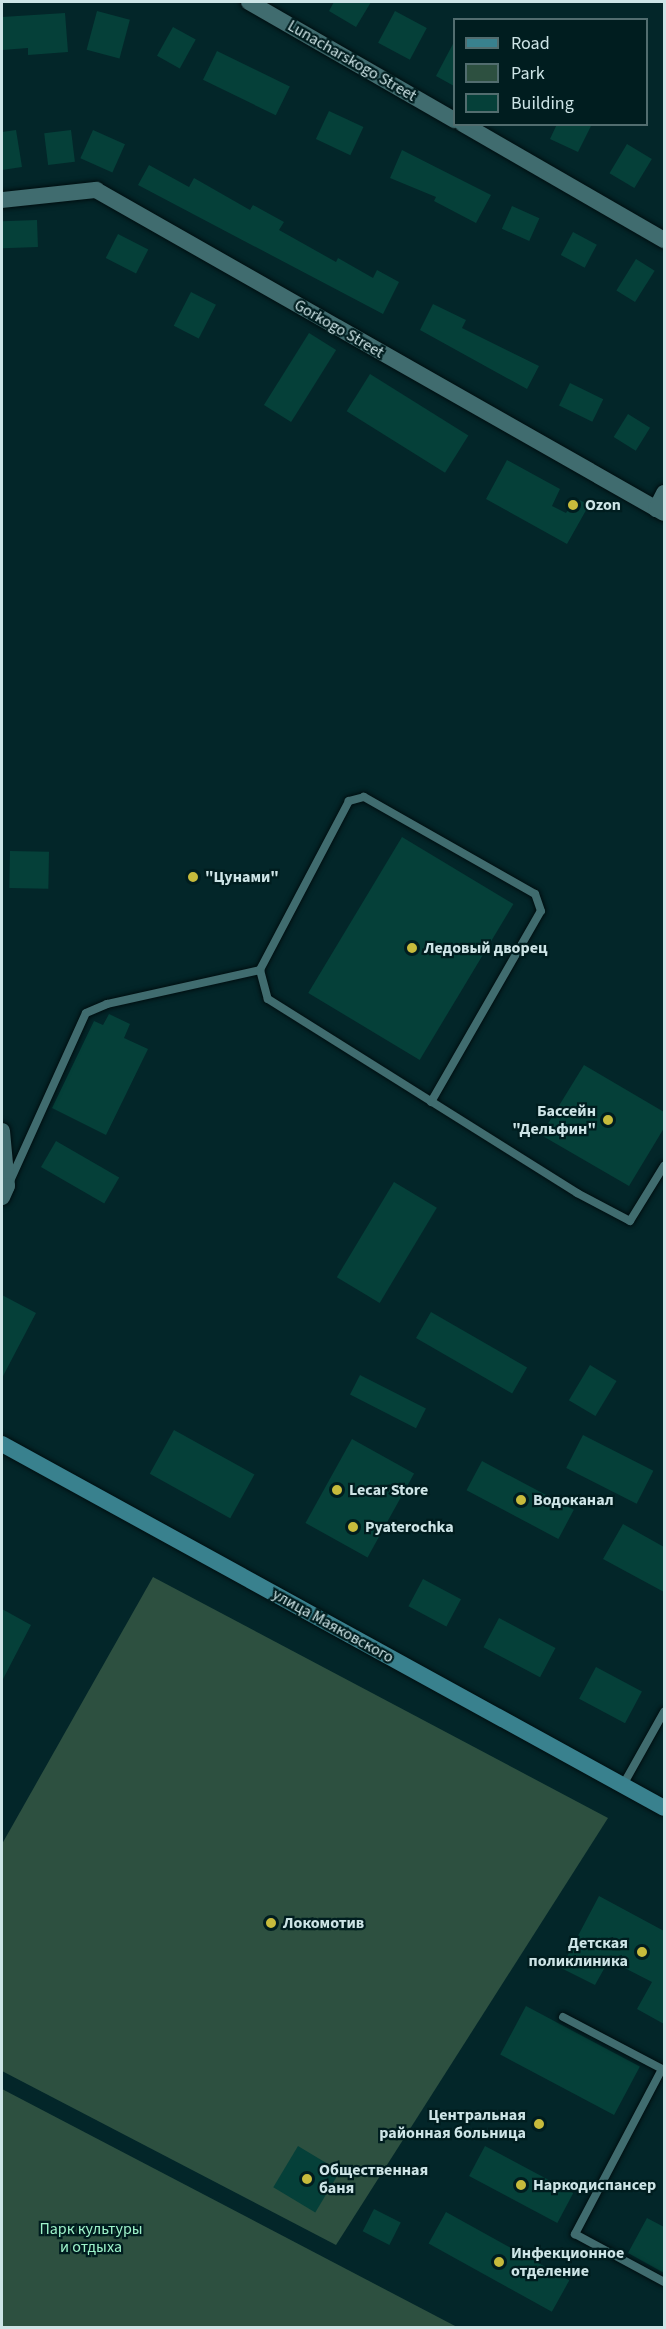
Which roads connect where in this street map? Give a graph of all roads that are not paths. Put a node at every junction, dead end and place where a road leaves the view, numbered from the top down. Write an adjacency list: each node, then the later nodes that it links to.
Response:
1 (249, 2): 2 (street, Lunacharskogo Street)
2 (453, 119)
3 (466, 126): 5 (street)
4 (2, 200): 7 (street, Gorkogo Street)
5 (664, 240)
6 (664, 493): 7 (street)
7 (660, 511)
8 (260, 970): 9 (lane); 9 (lane); 12 (lane)
9 (431, 1102): 11 (lane)
10 (2, 1131): 12 (street)
11 (664, 1166)
12 (4, 1192)
13 (2, 1444): 15 (main road, улица Маяковского)
14 (664, 1712): 15 (lane)
15 (623, 1785): 16 (main road, улица Маяковского)
16 (664, 1808)
17 (563, 2017): 18 (lane)
18 (664, 2282)

